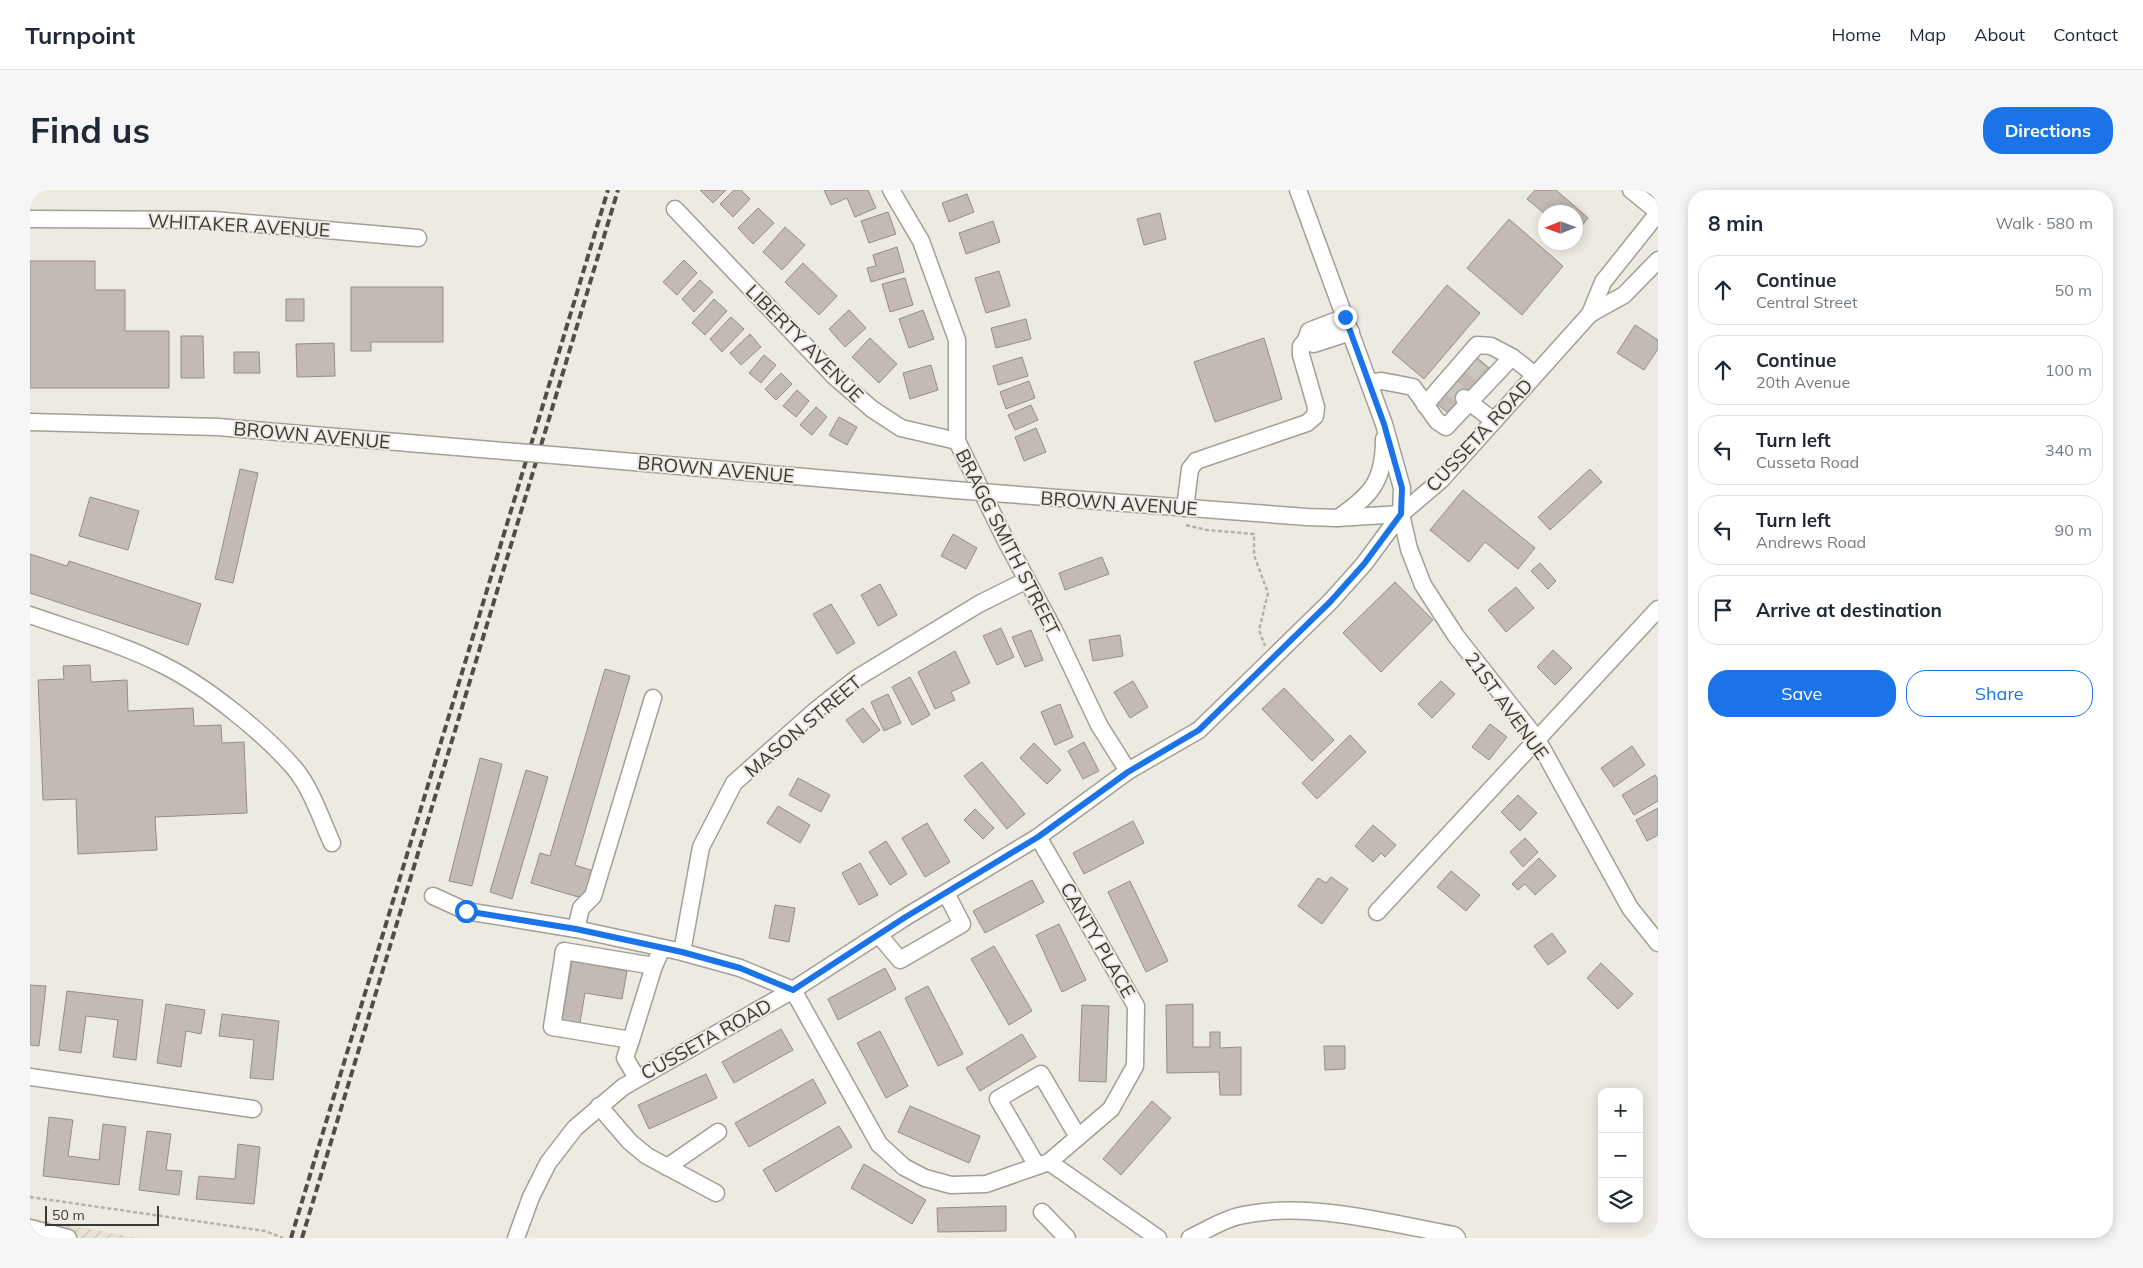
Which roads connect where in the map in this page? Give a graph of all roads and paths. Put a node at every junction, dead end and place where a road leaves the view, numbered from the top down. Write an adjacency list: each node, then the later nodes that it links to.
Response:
1 (890, 190): 19 (street, BRAGG SMITH STREET)
2 (1298, 190): 10 (street, 21ST AVENUE)
3 (1639, 192): 5 (street)
4 (675, 209): 19 (street, LIBERTY AVENUE)
5 (1658, 212): 9 (street, CUSSETA ROAD)
6 (30, 219): 7 (street, WHITAKER AVENUE)
7 (418, 238)
8 (1658, 260): 9 (street, CUSSETA ROAD)
9 (1590, 314): 12 (street, CUSSETA ROAD)
10 (1348, 325): 13 (street, 21ST AVENUE); 21 (street)
11 (1512, 357): 12 (street); 14 (street); 15 (street)
12 (1535, 375): 16 (street, CUSSETA ROAD)
13 (1369, 383): 15 (street); 18 (street, 21ST AVENUE)
14 (1467, 401): 15 (street); 16 (street)
15 (1425, 405)
16 (1494, 421): 20 (street, CUSSETA ROAD)
17 (30, 422): 21 (street, BROWN AVENUE, bridge)
18 (1384, 424): 20 (street, 21ST AVENUE); 22 (street)
19 (957, 441): 23 (street, BRAGG SMITH STREET)
20 (1401, 514): 22 (street, BROWN AVENUE); 28 (street, 21ST AVENUE); 29 (street, CUSSETA ROAD)
21 (1184, 516): 22 (street, BROWN AVENUE); 26 (path)
22 (1338, 518)
23 (1026, 580): 29 (street, BRAGG SMITH STREET); 39 (street, MASON STREET)
24 (1658, 609): 28 (street)
25 (30, 615): 31 (street)
26 (1266, 649)
27 (653, 698): 35 (street)
28 (1536, 739): 34 (street); 37 (street, 21ST AVENUE)
29 (1128, 772): 30 (street, CUSSETA ROAD)
30 (1038, 837): 32 (street, CUSSETA ROAD); 48 (street, CANTY PLACE)
31 (332, 843)
32 (946, 893): 36 (street, CUSSETA ROAD); 36 (street)
33 (433, 896): 35 (street)
34 (1377, 912)
35 (576, 929): 38 (street)
36 (879, 935): 41 (street, CUSSETA ROAD)
37 (1658, 943)
38 (662, 948): 39 (street); 40 (street)
39 (682, 952): 41 (street)
40 (654, 966): 42 (street); 42 (street)
41 (793, 990): 44 (street, CUSSETA ROAD); 49 (street, CANTY PLACE)
42 (631, 1040): 44 (street)
43 (30, 1077): 46 (street)
44 (636, 1078): 45 (street, CUSSETA ROAD)
45 (599, 1106): 50 (street); 58 (street, CUSSETA ROAD)
46 (253, 1109)
47 (718, 1132): 50 (street)
48 (1078, 1137): 49 (street, CANTY PLACE); 49 (street)
49 (1043, 1164): 55 (street)
50 (667, 1167): 51 (street)
51 (716, 1193)
52 (30, 1197): 57 (path)
53 (1042, 1212): 59 (street)
54 (30, 1228): 56 (street)
55 (1137, 1233): 60 (street)
56 (68, 1238)
57 (283, 1238)
58 (516, 1238)
59 (1067, 1238)
60 (1158, 1238)
61 (1190, 1238): 62 (street)
62 (1457, 1238)

